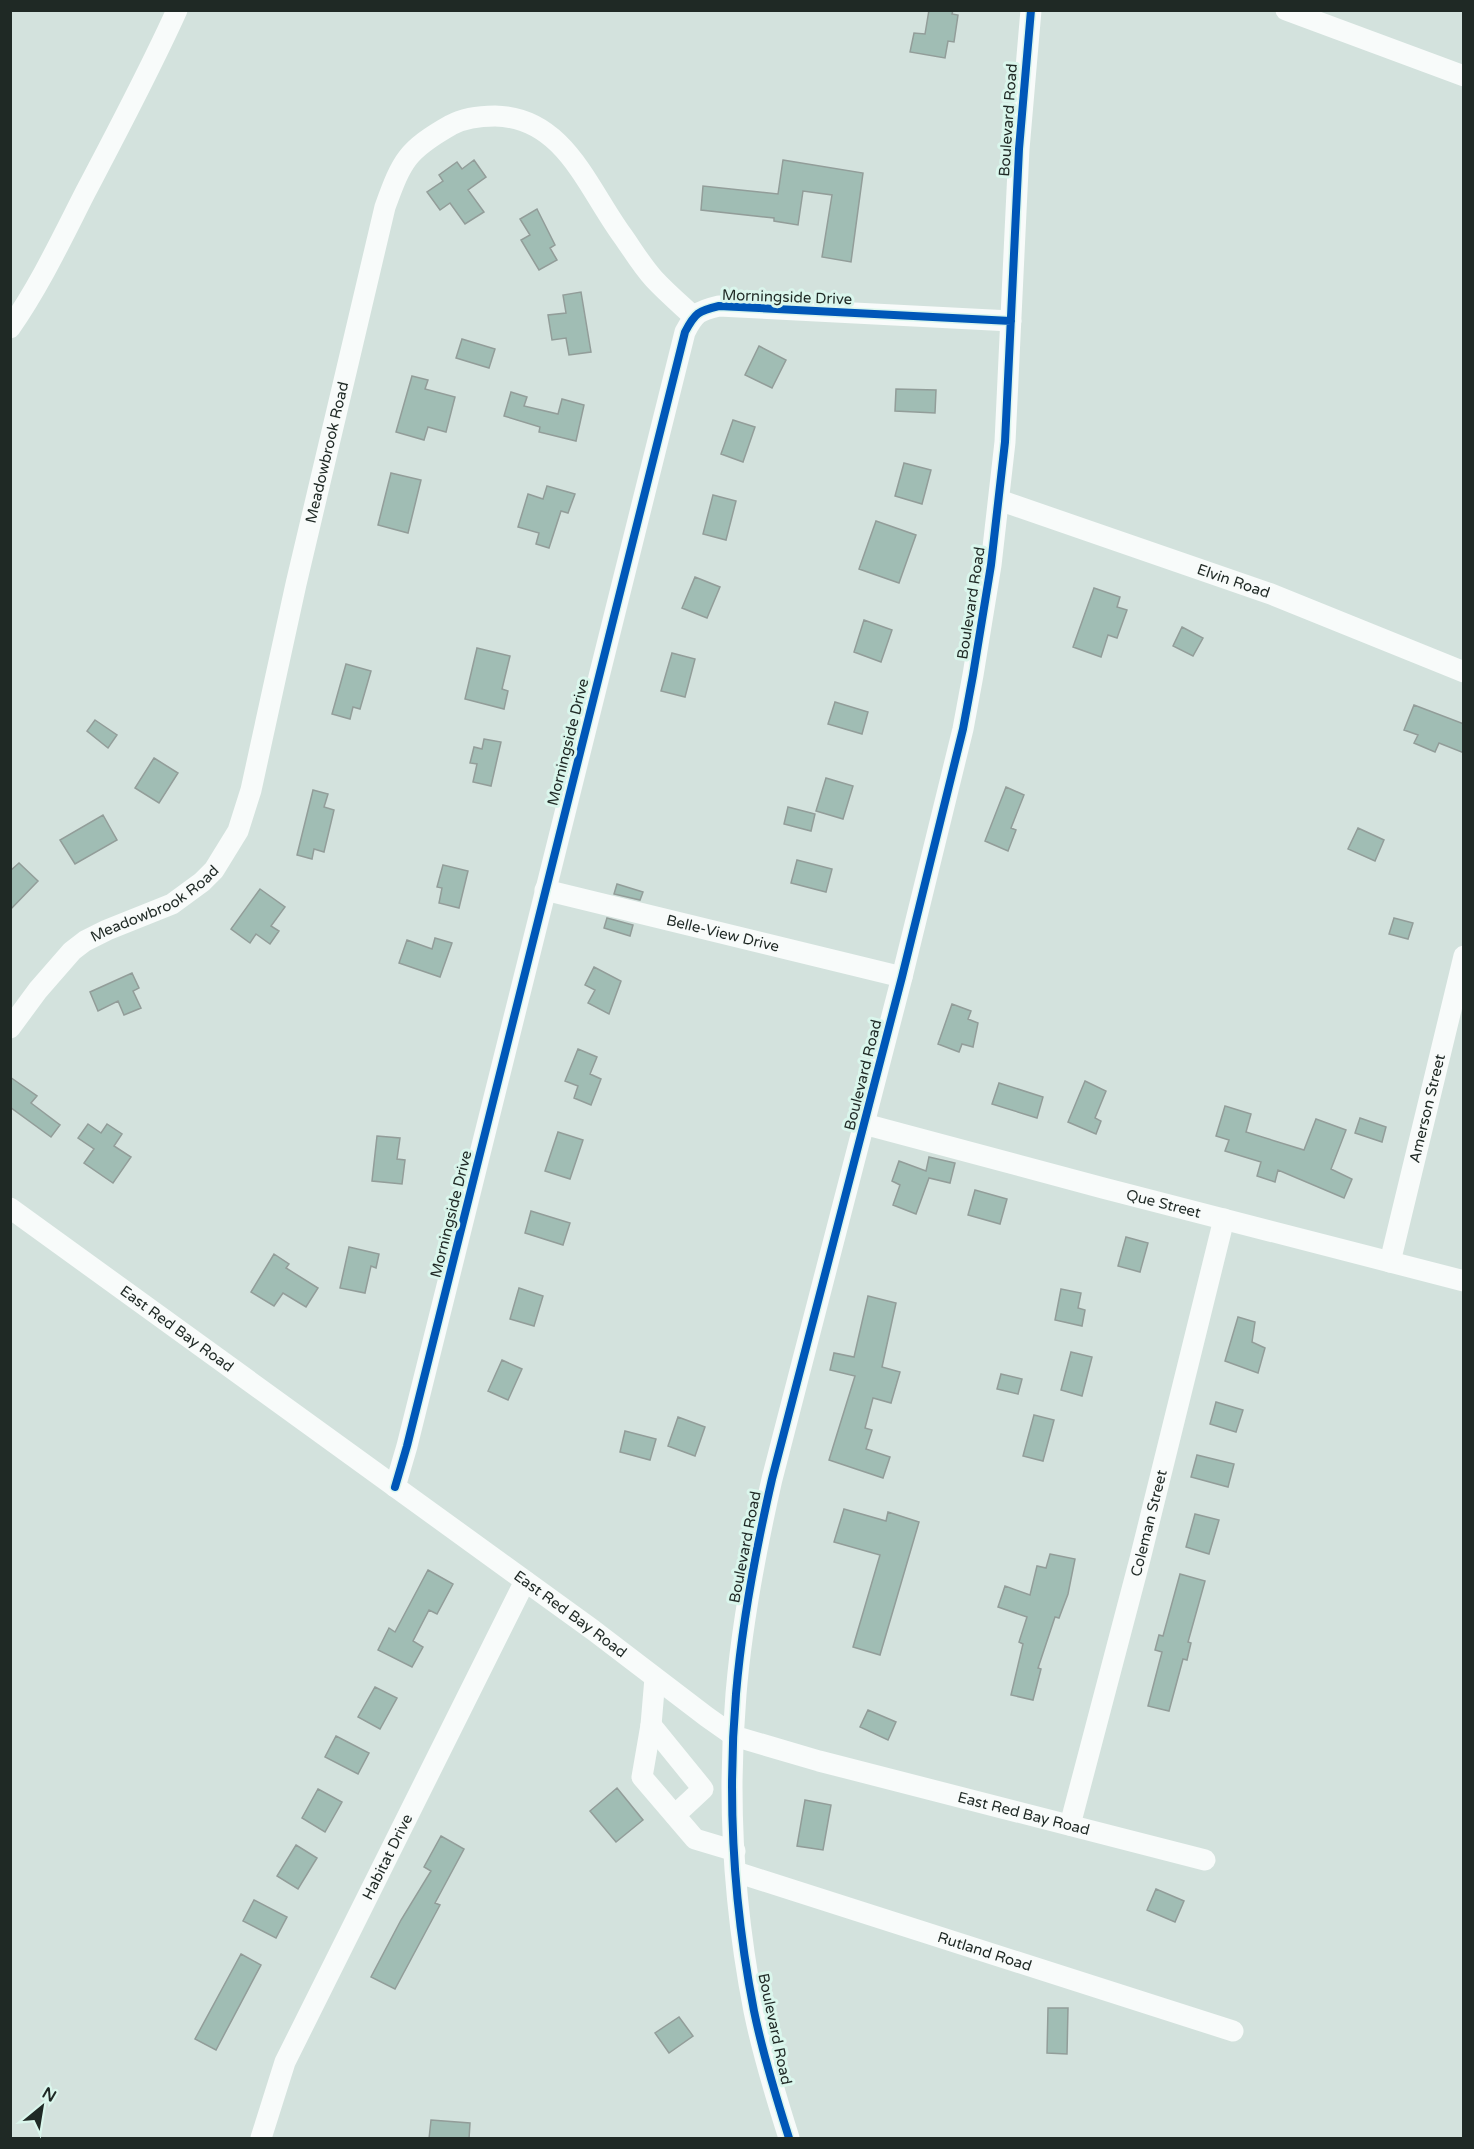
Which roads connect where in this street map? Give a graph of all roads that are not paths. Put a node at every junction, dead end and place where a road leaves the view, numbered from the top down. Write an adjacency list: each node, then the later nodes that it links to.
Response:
1 (177, 10): 7 (street)
2 (1031, 10): 6 (street, Boulevard Road)
3 (1286, 10): 4 (street)
4 (1464, 76)
5 (693, 316): 6 (street, Morningside Drive); 10 (street, Morningside Drive); 13 (street, Meadowbrook Road)
6 (1011, 321): 8 (street, Boulevard Road)
7 (10, 328)
8 (999, 500): 9 (street, Elvin Road); 12 (street, Boulevard Road)
9 (1464, 672)
10 (545, 890): 12 (street, Belle-View Drive); 19 (street, Morningside Drive)
11 (1464, 956): 17 (street, Amerson Street)
12 (902, 977): 14 (street, Boulevard Road)
13 (10, 1028)
14 (864, 1124): 16 (street, Que Street); 23 (street, Boulevard Road)
15 (10, 1208): 19 (street, East Red Bay Road)
16 (1224, 1219): 17 (street, Que Street); 27 (street, Coleman Street)
17 (1390, 1262): 18 (street, Que Street)
18 (1464, 1281)
19 (395, 1487): 20 (street, East Red Bay Road)
20 (525, 1581): 21 (street, East Red Bay Road); 32 (street, Habitat Drive)
21 (655, 1678): 22 (street); 23 (street, East Red Bay Road)
22 (651, 1725): 24 (street); 26 (street)
23 (734, 1736): 25 (street, Boulevard Road); 27 (street, East Red Bay Road)
24 (703, 1789): 25 (street); 26 (street)
25 (734, 1791): 28 (street, Boulevard Road)
26 (675, 1815): 28 (street)
27 (1070, 1826): 29 (street, East Red Bay Road)
28 (735, 1851): 30 (street, Boulevard Road)
29 (1205, 1860)
30 (736, 1872): 31 (street, Rutland Road); 33 (street, Boulevard Road)
31 (1233, 2031)
32 (261, 2139)
33 (789, 2139)

